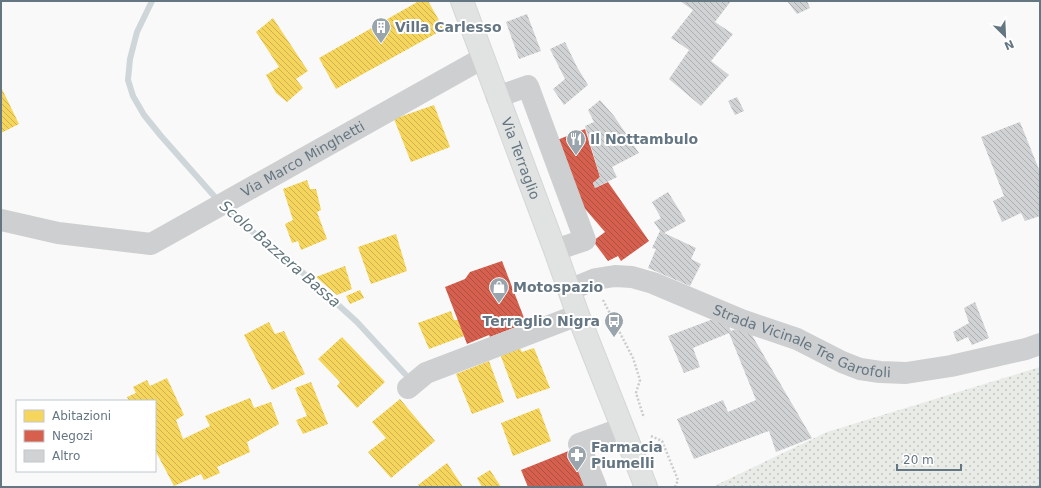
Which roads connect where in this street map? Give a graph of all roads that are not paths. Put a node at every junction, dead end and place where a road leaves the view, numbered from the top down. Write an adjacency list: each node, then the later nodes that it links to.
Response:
1 (462, 1): 2 (main road, Via Terraglio)
2 (483, 58): 3 (main road, Via Terraglio); 4 (street, Via Marco Minghetti)
3 (498, 97): 5 (main road, Via Terraglio); 5 (street)
4 (1, 220)
5 (555, 250): 6 (main road, Via Terraglio)
6 (569, 290): 7 (main road, Via Terraglio); 8 (street, Strada Vicinale Tre Garofoli)
7 (578, 315): 9 (street); 10 (main road, Via Terraglio)
8 (1040, 344)
9 (408, 388)
10 (623, 428): 11 (street); 12 (main road, Via Terraglio)
11 (596, 487)
12 (646, 487)

